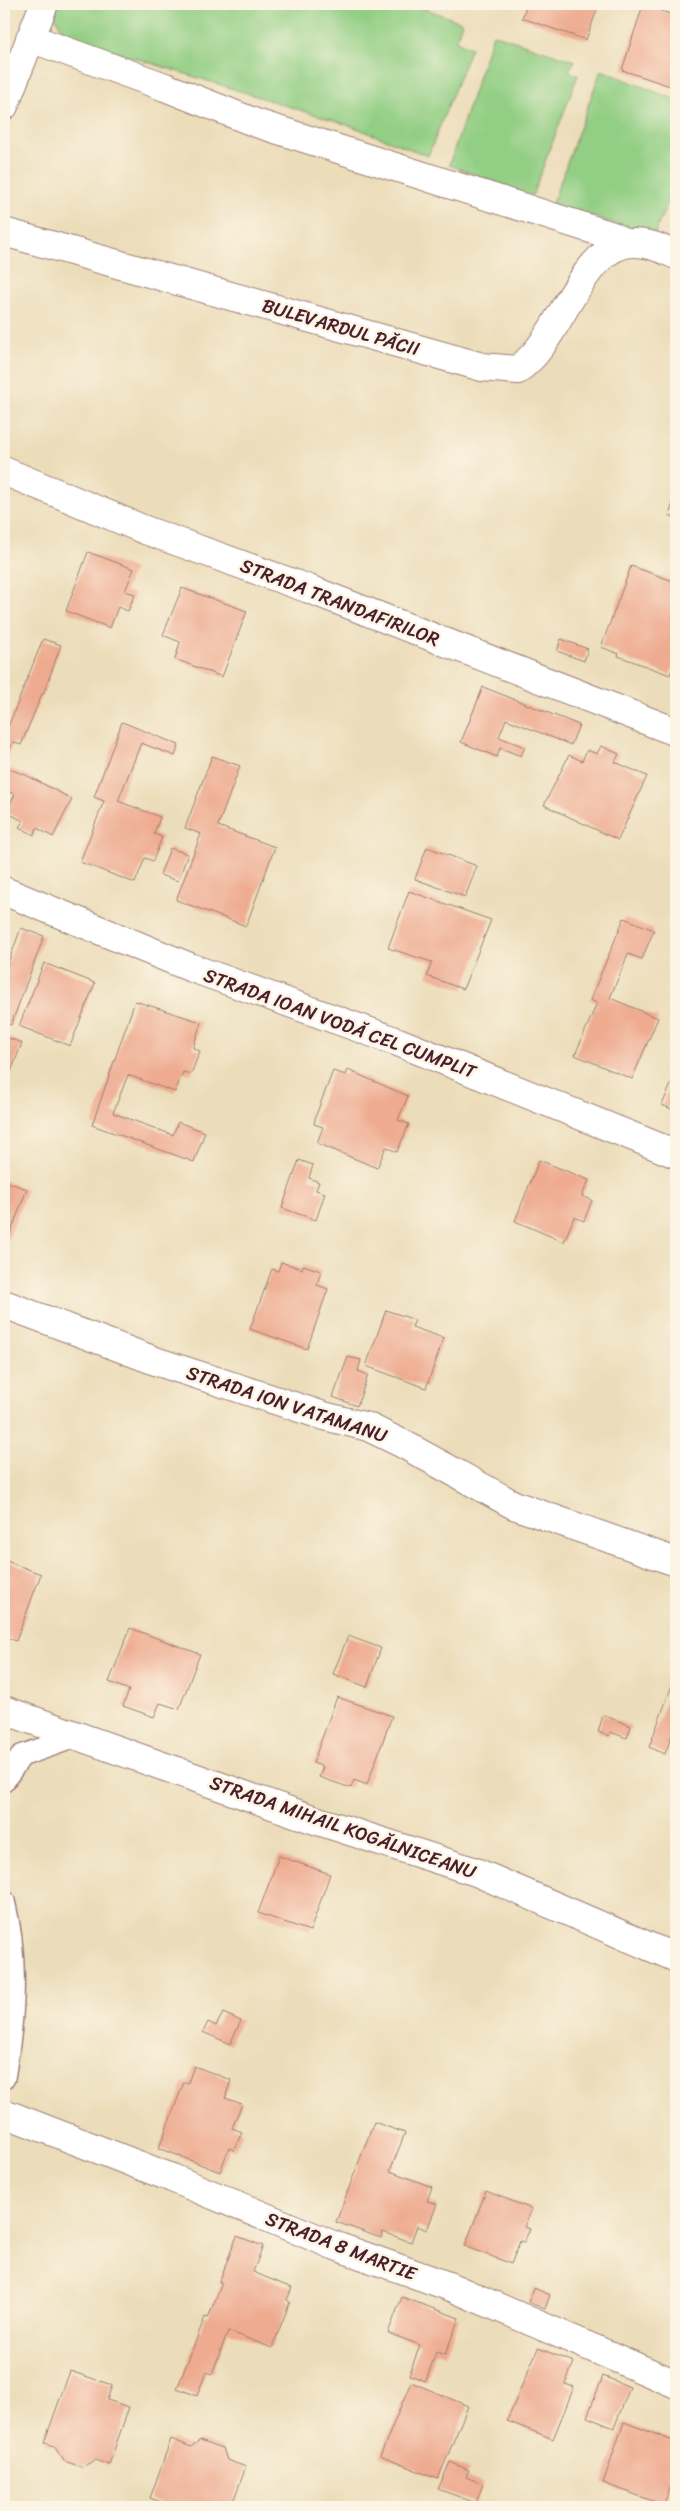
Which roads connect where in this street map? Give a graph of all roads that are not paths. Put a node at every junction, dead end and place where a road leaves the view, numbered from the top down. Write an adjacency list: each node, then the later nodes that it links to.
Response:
1 (44, 4): 2 (street)
2 (30, 38): 3 (street); 5 (street)
3 (4, 106)
4 (4, 232): 5 (street, BULEVARDUL PĂCII)
5 (625, 244): 6 (street)
6 (676, 254)
7 (4, 471): 8 (street, STRADA TRANDAFIRILOR)
8 (676, 732)
9 (4, 891): 10 (street, STRADA IOAN VODĂ CEL CUMPLIT)
10 (676, 1154)
11 (4, 1304): 12 (street, STRADA ION VATAMANU)
12 (676, 1562)
13 (4, 1710): 14 (street, STRADA MIHAIL KOGĂLNICEANU)
14 (78, 1736): 15 (lane); 17 (street, STRADA MIHAIL KOGĂLNICEANU)
15 (4, 1781)
16 (4, 1901): 18 (lane)
17 (676, 1958)
18 (4, 2078)
19 (4, 2113): 20 (street, STRADA 8 MARTIE)
20 (676, 2384)

